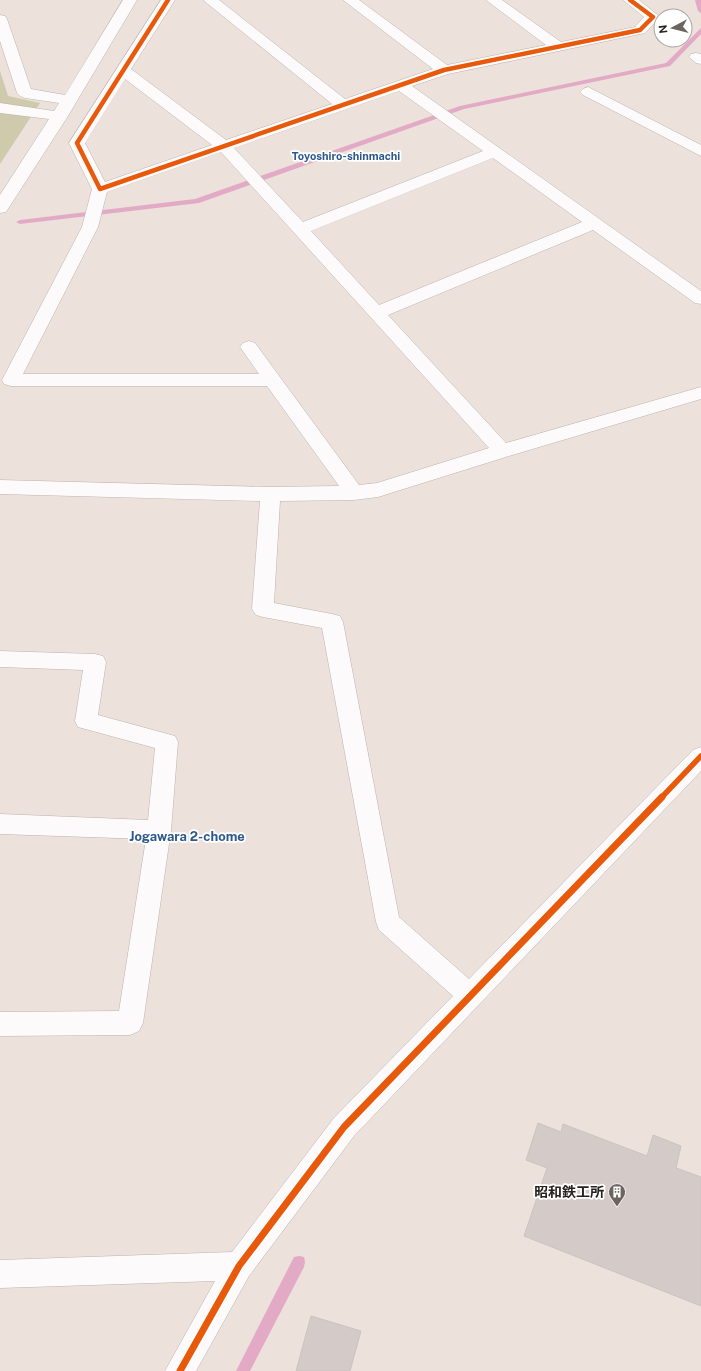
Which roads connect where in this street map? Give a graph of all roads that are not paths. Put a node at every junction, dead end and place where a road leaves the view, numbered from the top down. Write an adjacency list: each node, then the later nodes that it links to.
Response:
1 (130, 0): 13 (street)
2 (168, 0): 9 (street)
3 (210, 0): 14 (street)
4 (350, 0): 10 (street)
5 (493, 0): 8 (street)
6 (630, 0): 8 (street)
7 (0, 19): 13 (street)
8 (559, 47): 10 (street)
9 (123, 70): 17 (street); 20 (street)
10 (444, 70): 11 (street)
11 (401, 85): 14 (street); 19 (street)
12 (588, 92): 18 (street)
13 (69, 100): 16 (street)
14 (344, 106): 17 (street)
15 (0, 108): 16 (street)
16 (60, 116): 21 (street)
17 (225, 147): 20 (street); 23 (street)
18 (701, 151)
19 (494, 152): 22 (street); 23 (street)
20 (100, 189): 27 (street)
21 (0, 208)
22 (594, 223): 24 (street); 25 (street)
23 (300, 229): 25 (street)
24 (701, 299)
25 (376, 313): 29 (street)
26 (249, 347): 27 (street)
27 (274, 380): 31 (street)
28 (701, 393): 29 (street)
29 (502, 452): 31 (street)
30 (0, 487): 32 (street)
31 (354, 493): 32 (street)
32 (270, 494): 37 (street)
33 (0, 659): 36 (street)
34 (701, 756): 37 (street)
35 (0, 824): 36 (street)
36 (159, 830): 38 (street)
37 (470, 996): 39 (street)
38 (0, 1024)
39 (239, 1266): 40 (street); 41 (street)
40 (0, 1274)
41 (180, 1371)

